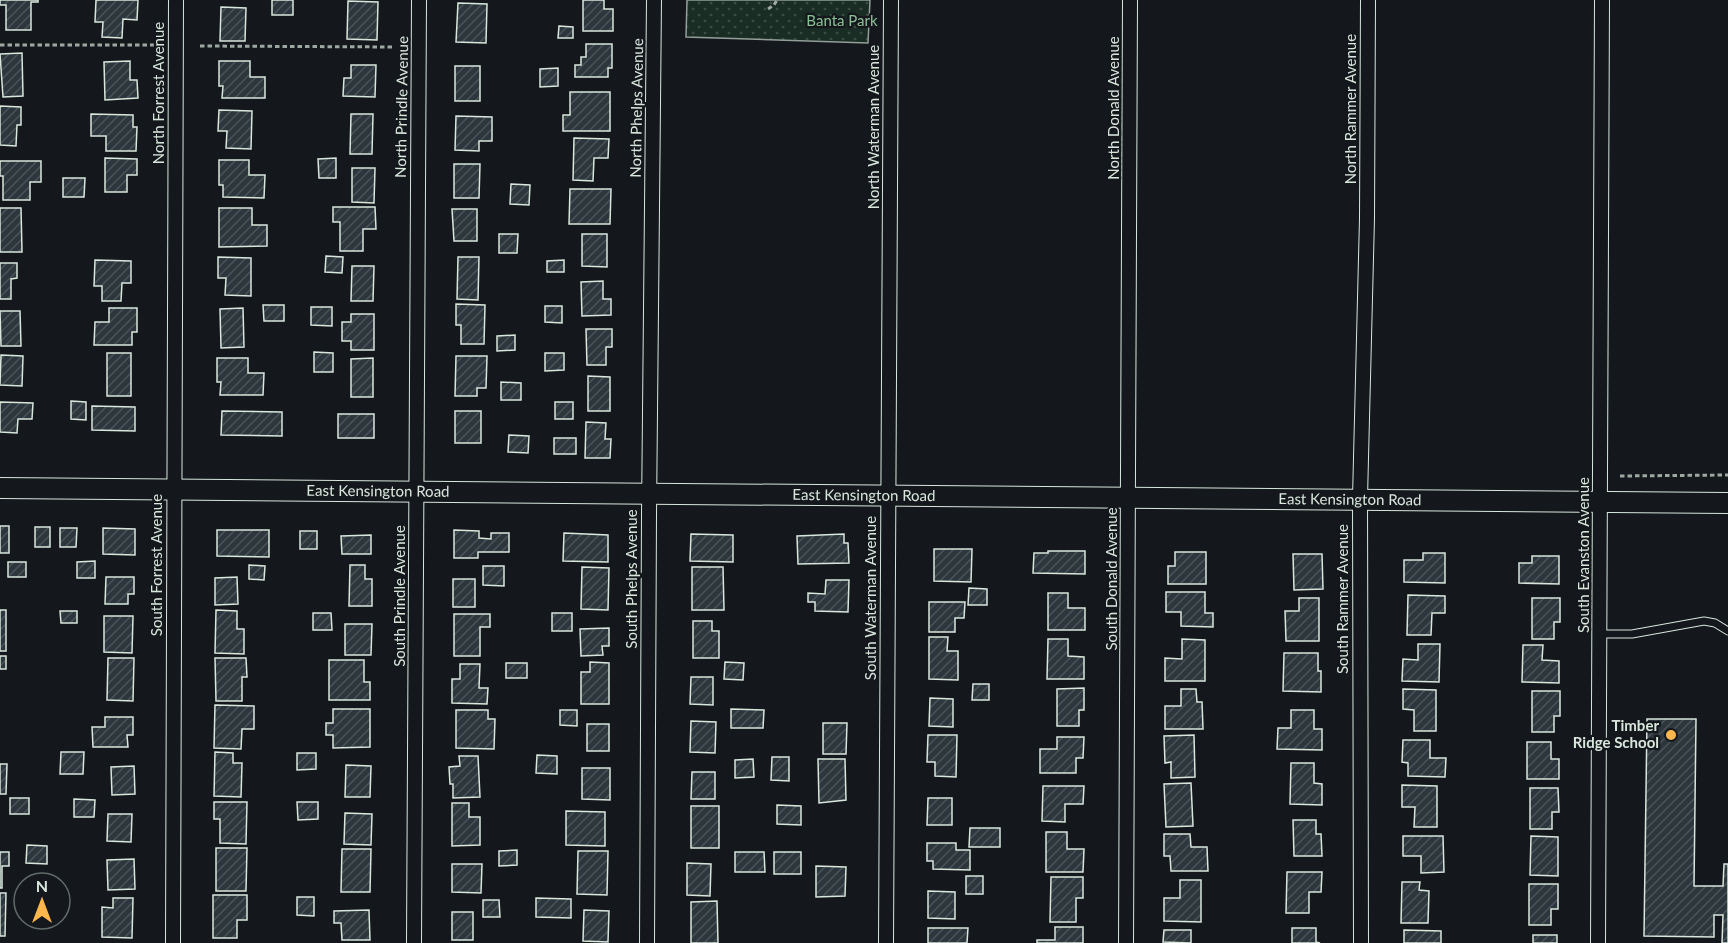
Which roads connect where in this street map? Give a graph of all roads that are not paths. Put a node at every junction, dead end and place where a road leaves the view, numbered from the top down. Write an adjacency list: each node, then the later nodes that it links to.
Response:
1 (176, 0): 8 (street, North Forrest Avenue)
2 (419, 0): 9 (street, North Prindle Avenue)
3 (654, 0): 10 (street, North Phelps Avenue)
4 (891, 0): 12 (street, North Waterman Avenue)
5 (1130, 0): 11 (street, North Donald Avenue)
6 (1368, 0): 13 (street, North Rammer Avenue)
7 (1602, 0): 21 (street, South Evanston Avenue)
8 (175, 187): 15 (street, South Forrest Avenue)
9 (417, 214): 16 (street, South Prindle Avenue)
10 (652, 216): 17 (street, South Phelps Avenue)
11 (1130, 216): 19 (street, South Donald Avenue)
12 (890, 217): 18 (street, South Waterman Avenue)
13 (1366, 218): 20 (street, South Rammer Avenue)
14 (0, 488): 15 (main road, East Kensington Road)
15 (174, 489): 16 (main road, East Kensington Road); 25 (street, South Forrest Avenue)
16 (418, 490): 17 (main road, East Kensington Road); 26 (street, South Prindle Avenue)
17 (649, 493): 18 (main road, East Kensington Road); 27 (street, South Phelps Avenue)
18 (888, 495): 19 (main road, East Kensington Road); 28 (street, South Waterman Avenue)
19 (1129, 497): 20 (main road, East Kensington Road); 29 (street, South Donald Avenue)
20 (1360, 498): 21 (main road, East Kensington Road); 30 (street, South Rammer Avenue)
21 (1600, 501): 22 (main road, East Kensington Road); 24 (street, South Evanston Avenue)
22 (1728, 503)
23 (1728, 631): 24 (lane)
24 (1600, 634): 31 (street, South Evanston Avenue)
25 (173, 943)
26 (414, 943)
27 (647, 943)
28 (886, 943)
29 (1126, 943)
30 (1361, 943)
31 (1598, 943)

